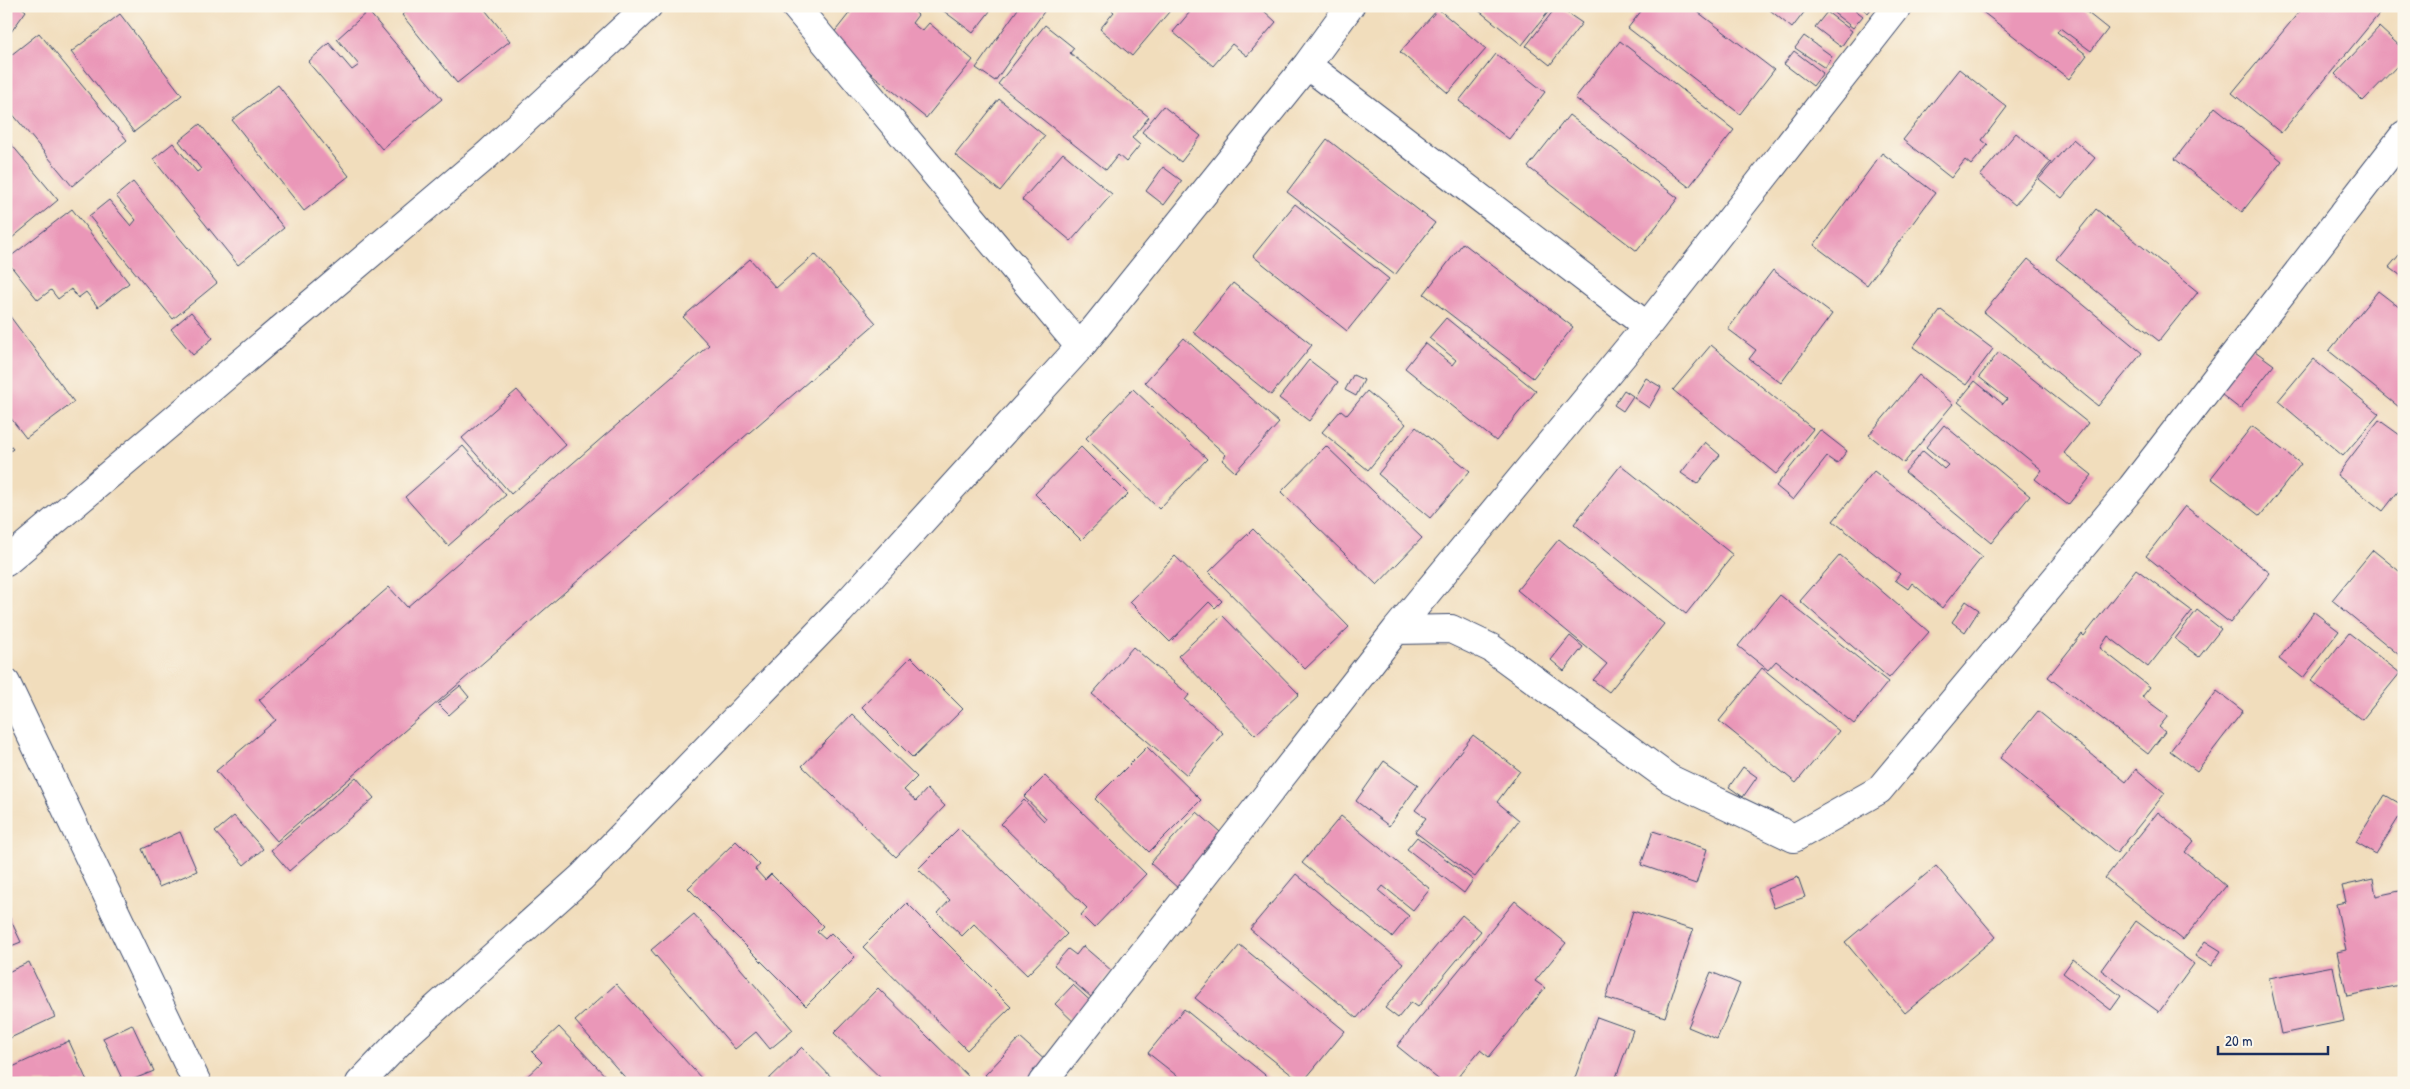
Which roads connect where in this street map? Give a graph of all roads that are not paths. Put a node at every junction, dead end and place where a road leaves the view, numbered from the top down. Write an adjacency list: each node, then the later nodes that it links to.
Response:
1 (648, 6): 9 (street)
2 (795, 6): 8 (street)
3 (1350, 6): 5 (street)
4 (1898, 6): 7 (street)
5 (1307, 65): 7 (street); 8 (street)
6 (2404, 135): 10 (street)
7 (1647, 326): 10 (street)
8 (1080, 347): 13 (street)
9 (6, 562)
10 (1396, 630): 14 (street)
11 (6, 683): 12 (street)
12 (197, 1083)
13 (360, 1083)
14 (1042, 1083)

